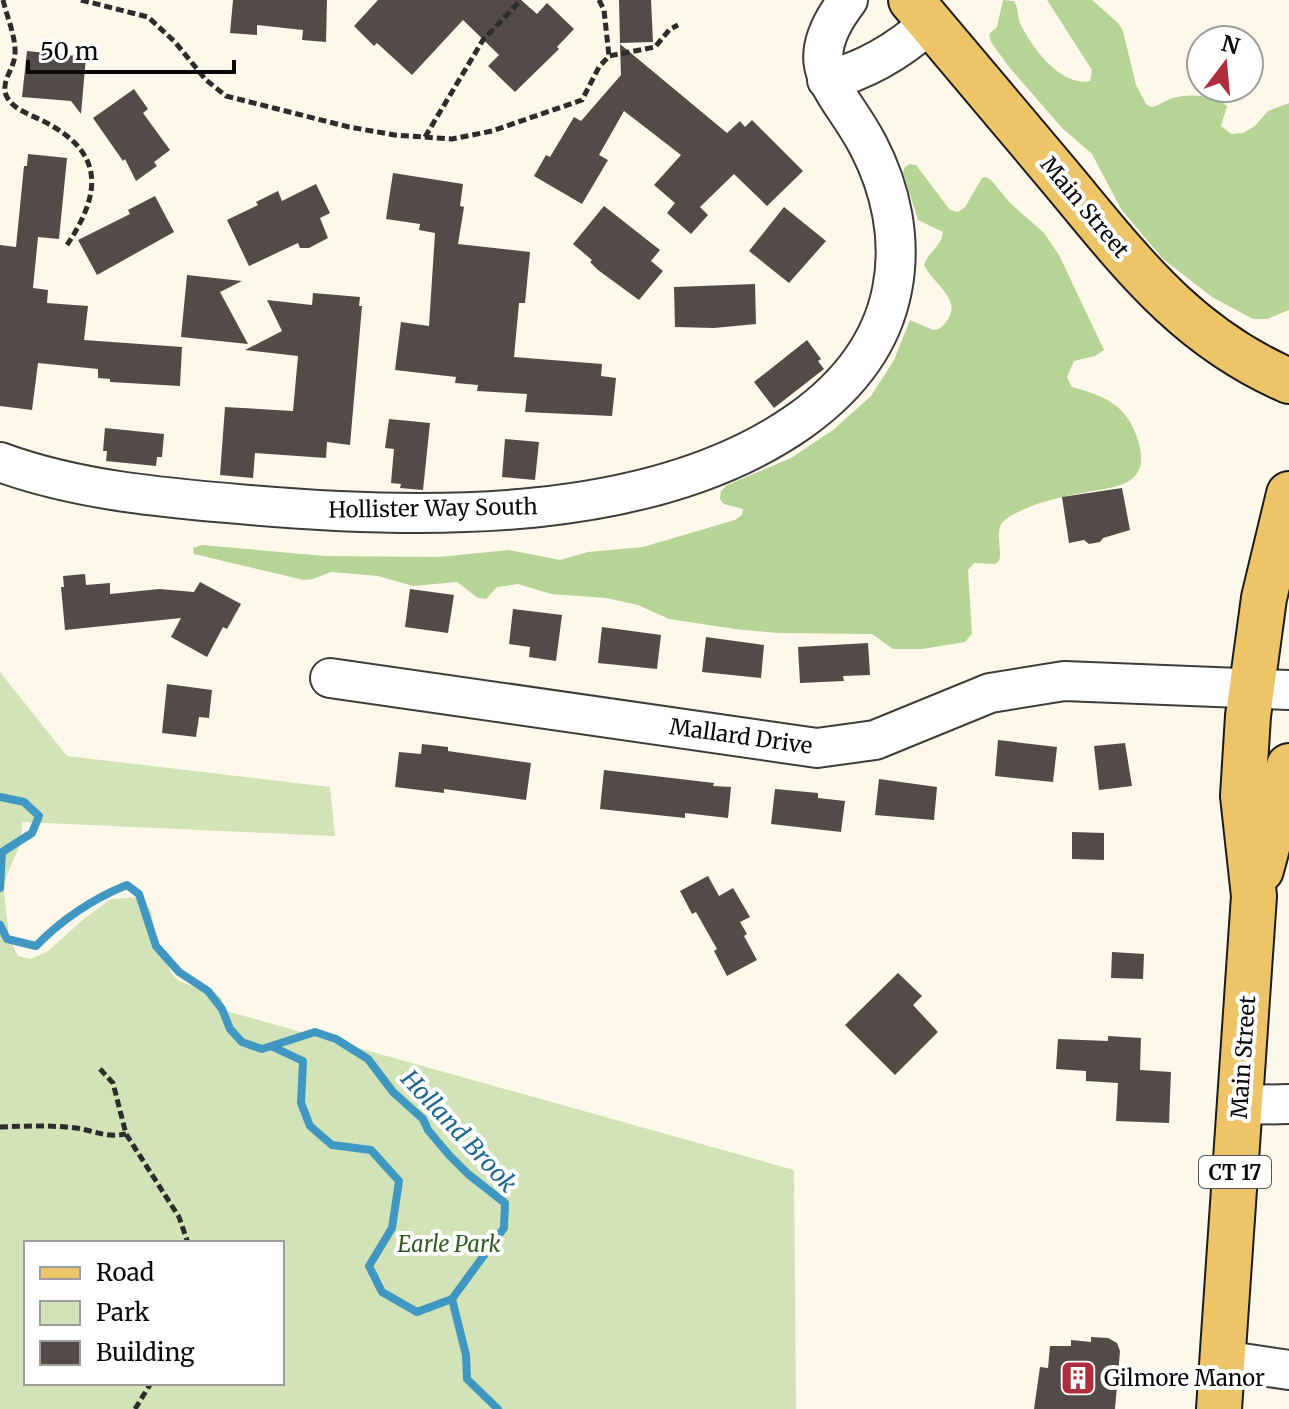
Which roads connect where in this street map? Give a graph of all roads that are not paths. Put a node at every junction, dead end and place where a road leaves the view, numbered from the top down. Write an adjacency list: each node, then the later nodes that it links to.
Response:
1 (848, 0): 3 (street, Hollister Way South)
2 (921, 12): 3 (street); 4 (main road, Main Street)
3 (827, 80): 5 (street, Hollister Way South)
4 (1289, 381)
5 (0, 462)
6 (1289, 494): 8 (main road, Main Street / CT 17)
7 (330, 678): 8 (street, Mallard Drive)
8 (1270, 689): 10 (main road, Main Street / CT 17)
9 (1289, 766): 10 (main road, Main Street / CT 17)
10 (1254, 896): 12 (main road, Main Street / CT 17)
11 (1289, 1104): 12 (street)
12 (1240, 1105): 13 (main road, Main Street / CT 17)
13 (1222, 1360): 14 (street); 15 (main road, Main Street / CT 17)
14 (1289, 1370)
15 (1219, 1409)

